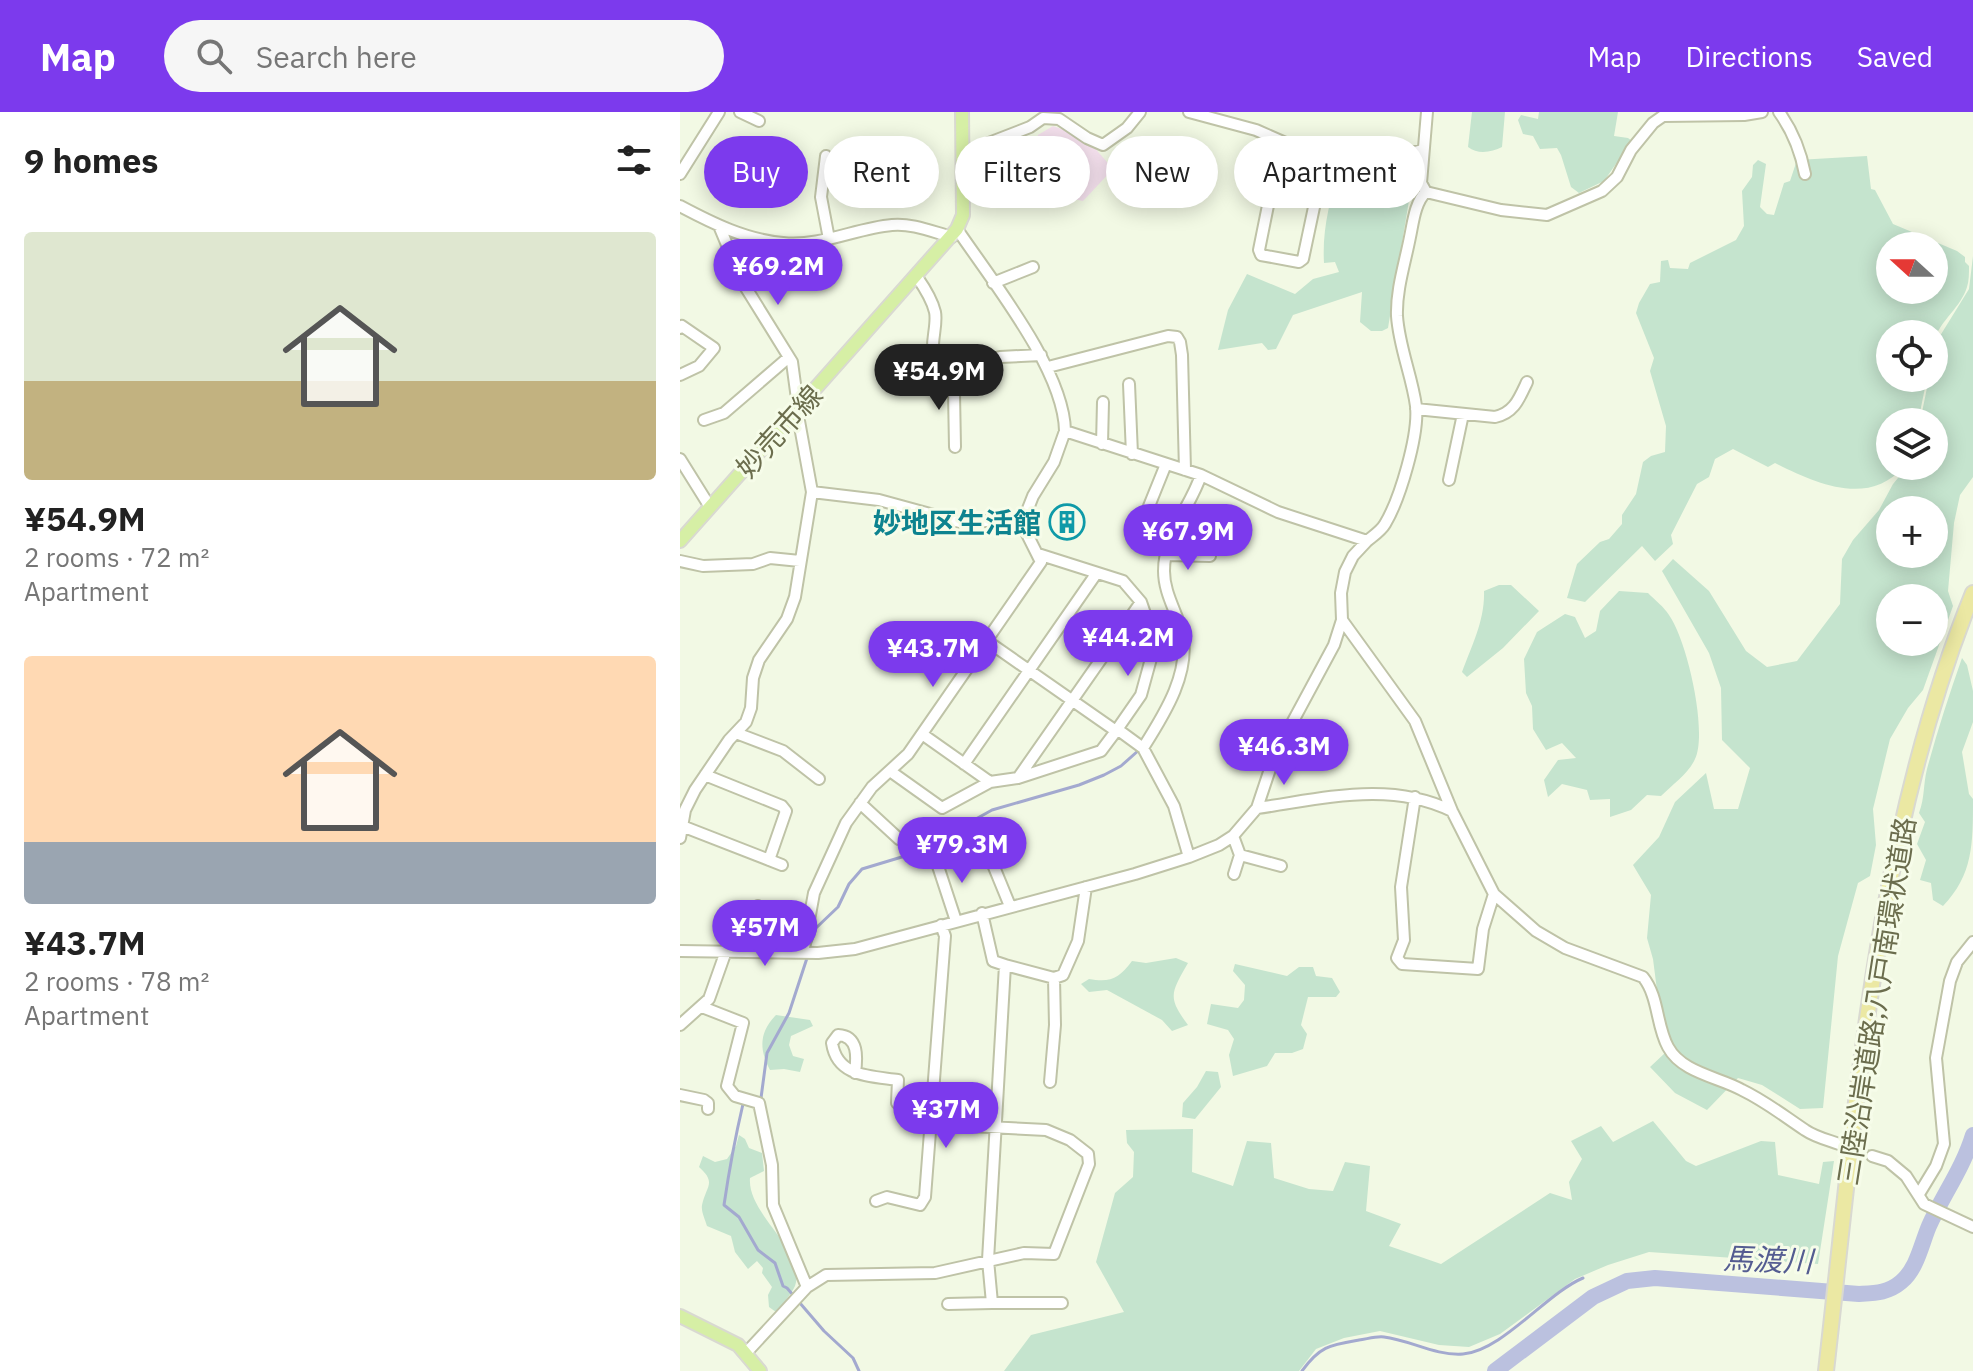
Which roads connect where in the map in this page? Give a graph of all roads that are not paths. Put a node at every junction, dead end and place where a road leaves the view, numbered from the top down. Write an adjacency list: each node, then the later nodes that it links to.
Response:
1 (719, 112): 17 (street)
2 (740, 112): 9 (street)
3 (962, 112): 10 (main road)
4 (1140, 112): 15 (street)
5 (1189, 112): 13 (street)
6 (1427, 112): 14 (street)
7 (1762, 112): 19 (street)
8 (1779, 112): 18 (street)
9 (759, 121)
10 (963, 136)
11 (1007, 136): 12 (street)
12 (1084, 136)
13 (1270, 136)
14 (1424, 136)
15 (1090, 139)
16 (824, 172): 26 (street)
17 (680, 174)
18 (1805, 174)
19 (1426, 192): 40 (street)
20 (680, 206): 24 (street)
21 (963, 208): 25 (main road)
22 (1267, 208): 23 (street)
23 (1314, 208)
24 (720, 228): 26 (street); 32 (street)
25 (955, 233): 26 (street); 28 (main road, 妙売市線); 29 (street)
26 (829, 239)
27 (1033, 267): 29 (street)
28 (917, 277): 34 (street); 39 (main road, 妙売市線)
29 (993, 283): 31 (street)
30 (680, 328): 35 (street)
31 (1041, 355): 33 (street); 34 (street)
32 (789, 357): 39 (street); 42 (street)
33 (1048, 367): 43 (street); 49 (street)
34 (948, 370): 45 (street)
35 (680, 375)
36 (1527, 382): 41 (street)
37 (1129, 384): 46 (street)
38 (1103, 402): 44 (street)
39 (800, 407): 52 (street); 53 (main road, 妙売市線)
40 (1416, 409): 41 (street); 57 (street)
41 (1463, 414): 51 (street)
42 (704, 420)
43 (1065, 431): 44 (street); 54 (street)
44 (1102, 444): 46 (street)
45 (955, 447)
46 (1132, 454): 48 (street)
47 (680, 459): 53 (street)
48 (1166, 464): 49 (street); 55 (street)
49 (1185, 470): 50 (street)
50 (1201, 475): 57 (street); 59 (street)
51 (1449, 480)
52 (812, 492): 54 (street); 62 (street)
53 (710, 507): 56 (main road, 妙売市線)
54 (1022, 524): 58 (street)
55 (1139, 531)
56 (680, 541)
57 (1367, 541): 66 (street)
58 (1038, 554): 63 (street); 67 (street)
59 (1166, 555): 60 (street); 73 (street)
60 (1210, 556)
61 (680, 561): 62 (street)
62 (800, 561): 71 (street)
63 (1096, 574): 65 (street); 68 (street)
64 (1973, 593): 132 (highway, 三陸沿岸道路;八戸南環状道路)
65 (1141, 602): 69 (street); 70 (street)
66 (1342, 620): 82 (street); 83 (street)
67 (987, 641): 68 (street); 72 (street)
68 (1028, 670): 69 (street); 74 (street)
69 (1072, 700): 70 (street); 77 (street)
70 (1117, 730): 73 (street); 77 (street)
71 (736, 733): 76 (street); 78 (street)
72 (922, 734): 74 (street); 75 (street)
73 (1143, 748): 90 (street)
74 (964, 764): 79 (street)
75 (890, 771): 79 (street); 81 (street)
76 (705, 775): 84 (street); 91 (street)
77 (1018, 778): 79 (street)
78 (819, 779)
79 (990, 782)
80 (1415, 797): 82 (street); 83 (street); 97 (street)
81 (860, 803): 87 (street); 107 (street)
82 (1257, 808): 85 (street)
83 (1452, 811): 97 (street)
84 (682, 826): 86 (street); 91 (street)
85 (1233, 836): 89 (street); 90 (street)
86 (680, 838)
87 (899, 839)
88 (985, 845): 99 (street)
89 (1240, 855): 94 (street); 95 (street)
90 (1189, 857): 96 (street)
91 (769, 860): 93 (street)
92 (936, 860): 101 (street)
93 (782, 865)
94 (1281, 866)
95 (1234, 874)
96 (1086, 887): 99 (street); 109 (street)
97 (1494, 894): 119 (street)
98 (758, 906): 104 (street)
99 (1010, 906): 100 (street)
100 (982, 913): 101 (street); 108 (street)
101 (956, 921): 102 (street)
102 (941, 925): 107 (street); 115 (street)
103 (1973, 942): 121 (street)
104 (747, 950): 106 (street); 107 (street)
105 (680, 951): 106 (street)
106 (726, 951): 110 (street)
107 (803, 953)
108 (1005, 965): 109 (street); 118 (street)
109 (1054, 978): 113 (street)
110 (702, 1007): 111 (street); 125 (street)
111 (680, 1025)
112 (855, 1073): 115 (street)
113 (1050, 1082)
114 (680, 1095): 116 (street)
115 (932, 1106): 117 (street)
116 (708, 1109)
117 (931, 1124): 118 (street); 122 (street)
118 (994, 1129): 124 (street); 124 (street)
119 (1839, 1144)
120 (1872, 1156): 121 (street)
121 (1919, 1194): 123 (street)
122 (876, 1201)
123 (1973, 1227)
124 (988, 1260): 125 (street); 126 (street)
125 (807, 1287): 130 (street)
126 (992, 1303): 127 (street); 128 (street)
127 (1062, 1303)
128 (948, 1304)
129 (680, 1316): 130 (main road)
130 (746, 1353): 131 (main road)
131 (760, 1371)
132 (1826, 1371)

